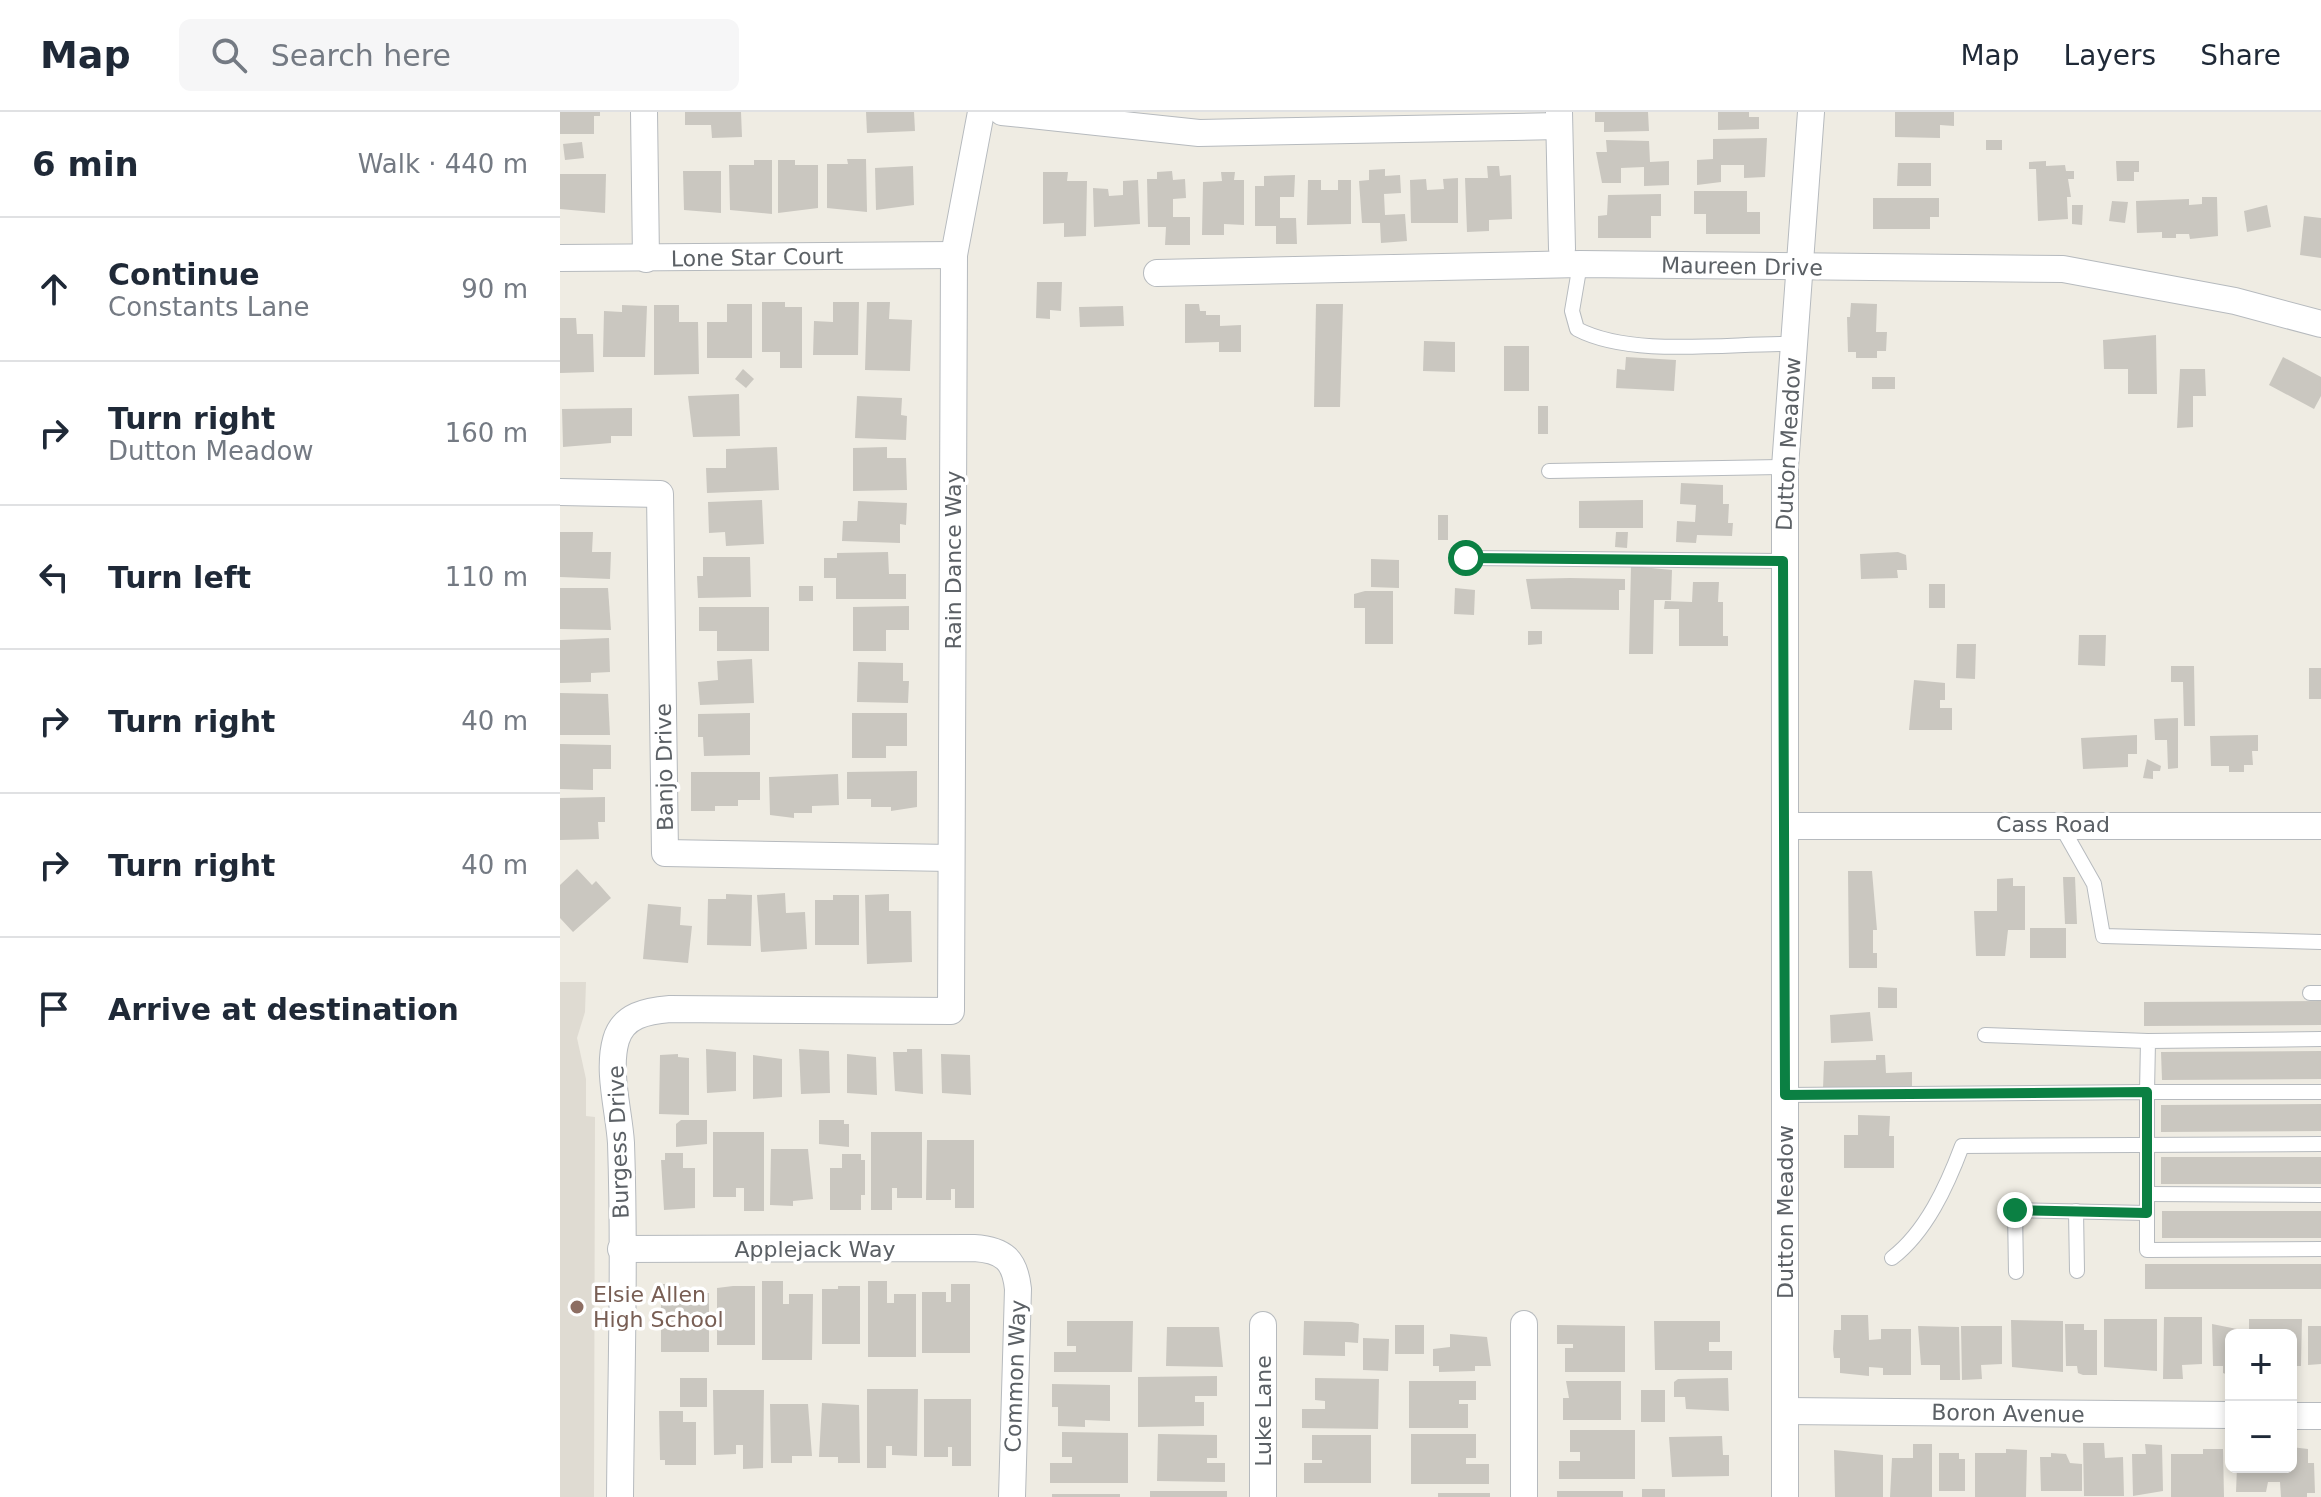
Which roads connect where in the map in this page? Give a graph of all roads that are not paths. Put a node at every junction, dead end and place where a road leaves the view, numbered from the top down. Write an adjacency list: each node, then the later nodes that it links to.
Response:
1 (644, 112): 9 (street)
2 (981, 112): 6 (street, Rain Dance Way)
3 (1002, 112): 5 (street)
4 (1811, 112): 10 (street, Dutton Meadow)
5 (1559, 119): 7 (street)
6 (954, 255): 9 (street, Lone Star Court); 22 (street, Rain Dance Way)
7 (1571, 256): 10 (street, Maureen Drive); 11 (street, Maureen Drive); 13 (lane)
8 (560, 258): 9 (street, Lone Star Court)
9 (646, 259)
10 (1801, 268): 12 (street, Maureen Drive); 13 (street, Dutton Meadow)
11 (1157, 273)
12 (2321, 324)
13 (1793, 344): 14 (street, Dutton Meadow)
14 (1785, 467): 15 (lane); 18 (street, Dutton Meadow)
15 (1549, 471)
16 (560, 492): 22 (street, Banjo Drive)
17 (1466, 558): 18 (lane)
18 (1783, 561): 20 (street, Dutton Meadow)
19 (2059, 823): 20 (street, Cass Road); 21 (street, Cass Road); 23 (lane)
20 (1785, 826): 30 (street, Dutton Meadow)
21 (2321, 826)
22 (951, 858): 24 (street, Rain Dance Way)
23 (2321, 942)
24 (951, 1011): 37 (street, Burgess Drive)
25 (1985, 1035): 27 (lane)
26 (2321, 1039): 27 (lane)
27 (2148, 1041): 28 (lane)
28 (2147, 1092): 29 (lane); 30 (lane); 32 (lane)
29 (2321, 1092)
30 (1785, 1095): 45 (street, Dutton Meadow)
31 (2321, 1144): 32 (lane)
32 (2147, 1145): 33 (lane); 40 (lane)
33 (2147, 1194): 34 (lane); 36 (lane)
34 (2321, 1195)
35 (2076, 1211): 36 (lane); 41 (lane); 42 (lane)
36 (2147, 1213): 38 (lane)
37 (621, 1249): 39 (street, Applejack Way); 49 (street, Burgess Drive)
38 (2321, 1249)
39 (1007, 1257): 50 (street, Common Way)
40 (1892, 1258)
41 (2077, 1271)
42 (2016, 1272)
43 (1524, 1324): 52 (street)
44 (1263, 1325): 51 (street, Luke Lane)
45 (1785, 1411): 46 (street, Boron Avenue); 53 (street, Dutton Meadow)
46 (2225, 1415)
47 (2297, 1416): 48 (street)
48 (2321, 1416)
49 (620, 1497)
50 (1012, 1497)
51 (1263, 1497)
52 (1524, 1497)
53 (1785, 1497)

